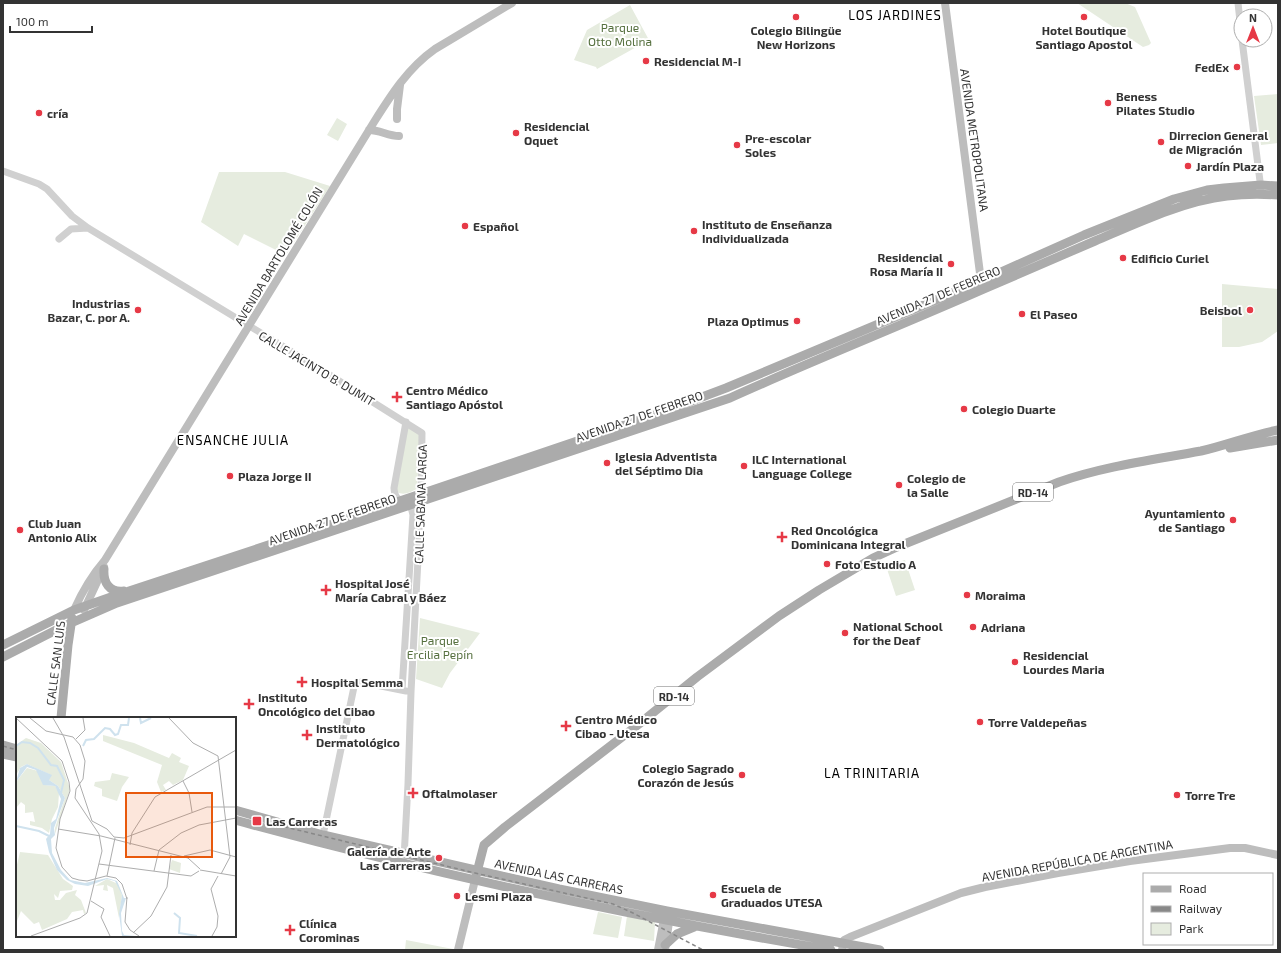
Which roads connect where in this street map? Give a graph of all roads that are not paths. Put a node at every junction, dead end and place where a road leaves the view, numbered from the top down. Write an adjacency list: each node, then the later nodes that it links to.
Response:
1 (512, 3): 4 (main road, AVENIDA BARTOLOMÉ COLÓN)
2 (945, 3): 15 (main road, AVENIDA METROPOLITANA)
3 (1243, 48): 9 (street)
4 (400, 84): 5 (main road); 6 (main road, AVENIDA BARTOLOMÉ COLÓN)
5 (397, 120)
6 (369, 130): 7 (main road); 16 (main road, AVENIDA BARTOLOMÉ COLÓN)
7 (399, 136)
8 (3, 171): 13 (street, CALLE JACINTO B. DUMIT)
9 (1261, 185): 10 (main road, AVENIDA 27 DE FEBRERO); 11 (street); 15 (main road, AVENIDA 27 DE FEBRERO)
10 (1278, 186)
11 (1262, 194): 12 (main road, AVENIDA 27 DE FEBRERO); 22 (main road, AVENIDA 27 DE FEBRERO)
12 (1278, 195)
13 (88, 228): 14 (street); 16 (street, CALLE JACINTO B. DUMIT)
14 (59, 239)
15 (981, 281): 22 (main road, AVENIDA 27 DE FEBRERO)
16 (249, 326): 17 (street, CALLE JACINTO B. DUMIT); 25 (main road, AVENIDA BARTOLOMÉ COLÓN)
17 (406, 422): 19 (street, CALLE JACINTO B. DUMIT); 23 (street, CALLE SABANA LARGA)
18 (1278, 430): 21 (main road, RD-14)
19 (422, 433): 22 (street, CALLE SABANA LARGA)
20 (1278, 440): 21 (main road, RD-14)
21 (1212, 448): 47 (main road, RD-14)
22 (421, 498): 23 (main road, AVENIDA 27 DE FEBRERO); 24 (main road, AVENIDA 27 DE FEBRERO); 36 (street, CALLE SABANA LARGA)
23 (399, 501): 24 (street, CALLE SABANA LARGA); 26 (main road, AVENIDA 27 DE FEBRERO)
24 (410, 506): 29 (main road, AVENIDA 27 DE FEBRERO); 35 (street, CALLE SABANA LARGA)
25 (105, 564): 26 (main road); 27 (main road, AVENIDA BARTOLOMÉ COLÓN); 28 (main road, AVENIDA BARTOLOMÉ COLÓN)
26 (130, 590): 27 (main road, AVENIDA 27 DE FEBRERO)
27 (85, 606): 28 (main road, AVENIDA 27 DE FEBRERO); 29 (main road, AVENIDA BARTOLOMÉ COLÓN)
28 (74, 610): 30 (main road, CALLE SAN LUIS); 32 (main road, AVENIDA 27 DE FEBRERO)
29 (82, 619): 30 (main road, AVENIDA 27 DE FEBRERO)
30 (71, 623): 31 (main road, AVENIDA 27 DE FEBRERO); 33 (main road, CALLE SAN LUIS)
31 (52, 632): 33 (main road); 34 (main road, AVENIDA 27 DE FEBRERO)
32 (3, 645)
33 (68, 645): 37 (main road, CALLE SAN LUIS)
34 (3, 657)
35 (402, 690): 36 (street); 44 (street)
36 (411, 692): 46 (street, CALLE SABANA LARGA)
37 (61, 717)
38 (3, 745): 39 (main road)
39 (16, 749)
40 (3, 754): 41 (main road)
41 (16, 757)
42 (236, 810): 44 (main road, AVENIDA LAS CARRERAS)
43 (236, 820): 46 (main road, AVENIDA LAS CARRERAS)
44 (323, 835): 46 (main road, AVENIDA LAS CARRERAS)
45 (1278, 855): 50 (main road, AVENIDA REPÚBLICA DE ARGENTINA)
46 (404, 859): 47 (main road, AVENIDA LAS CARRERAS)
47 (476, 876): 48 (main road, AVENIDA LAS CARRERAS); 52 (main road)
48 (667, 916): 49 (main road, AVENIDA LAS CARRERAS); 50 (main road, AVENIDA LAS CARRERAS); 51 (main road)
49 (696, 926): 51 (main road); 53 (main road, AVENIDA LAS CARRERAS)
50 (843, 946): 54 (main road, AVENIDA LAS CARRERAS)
51 (663, 948)
52 (458, 950)
53 (831, 950)
54 (880, 950)

